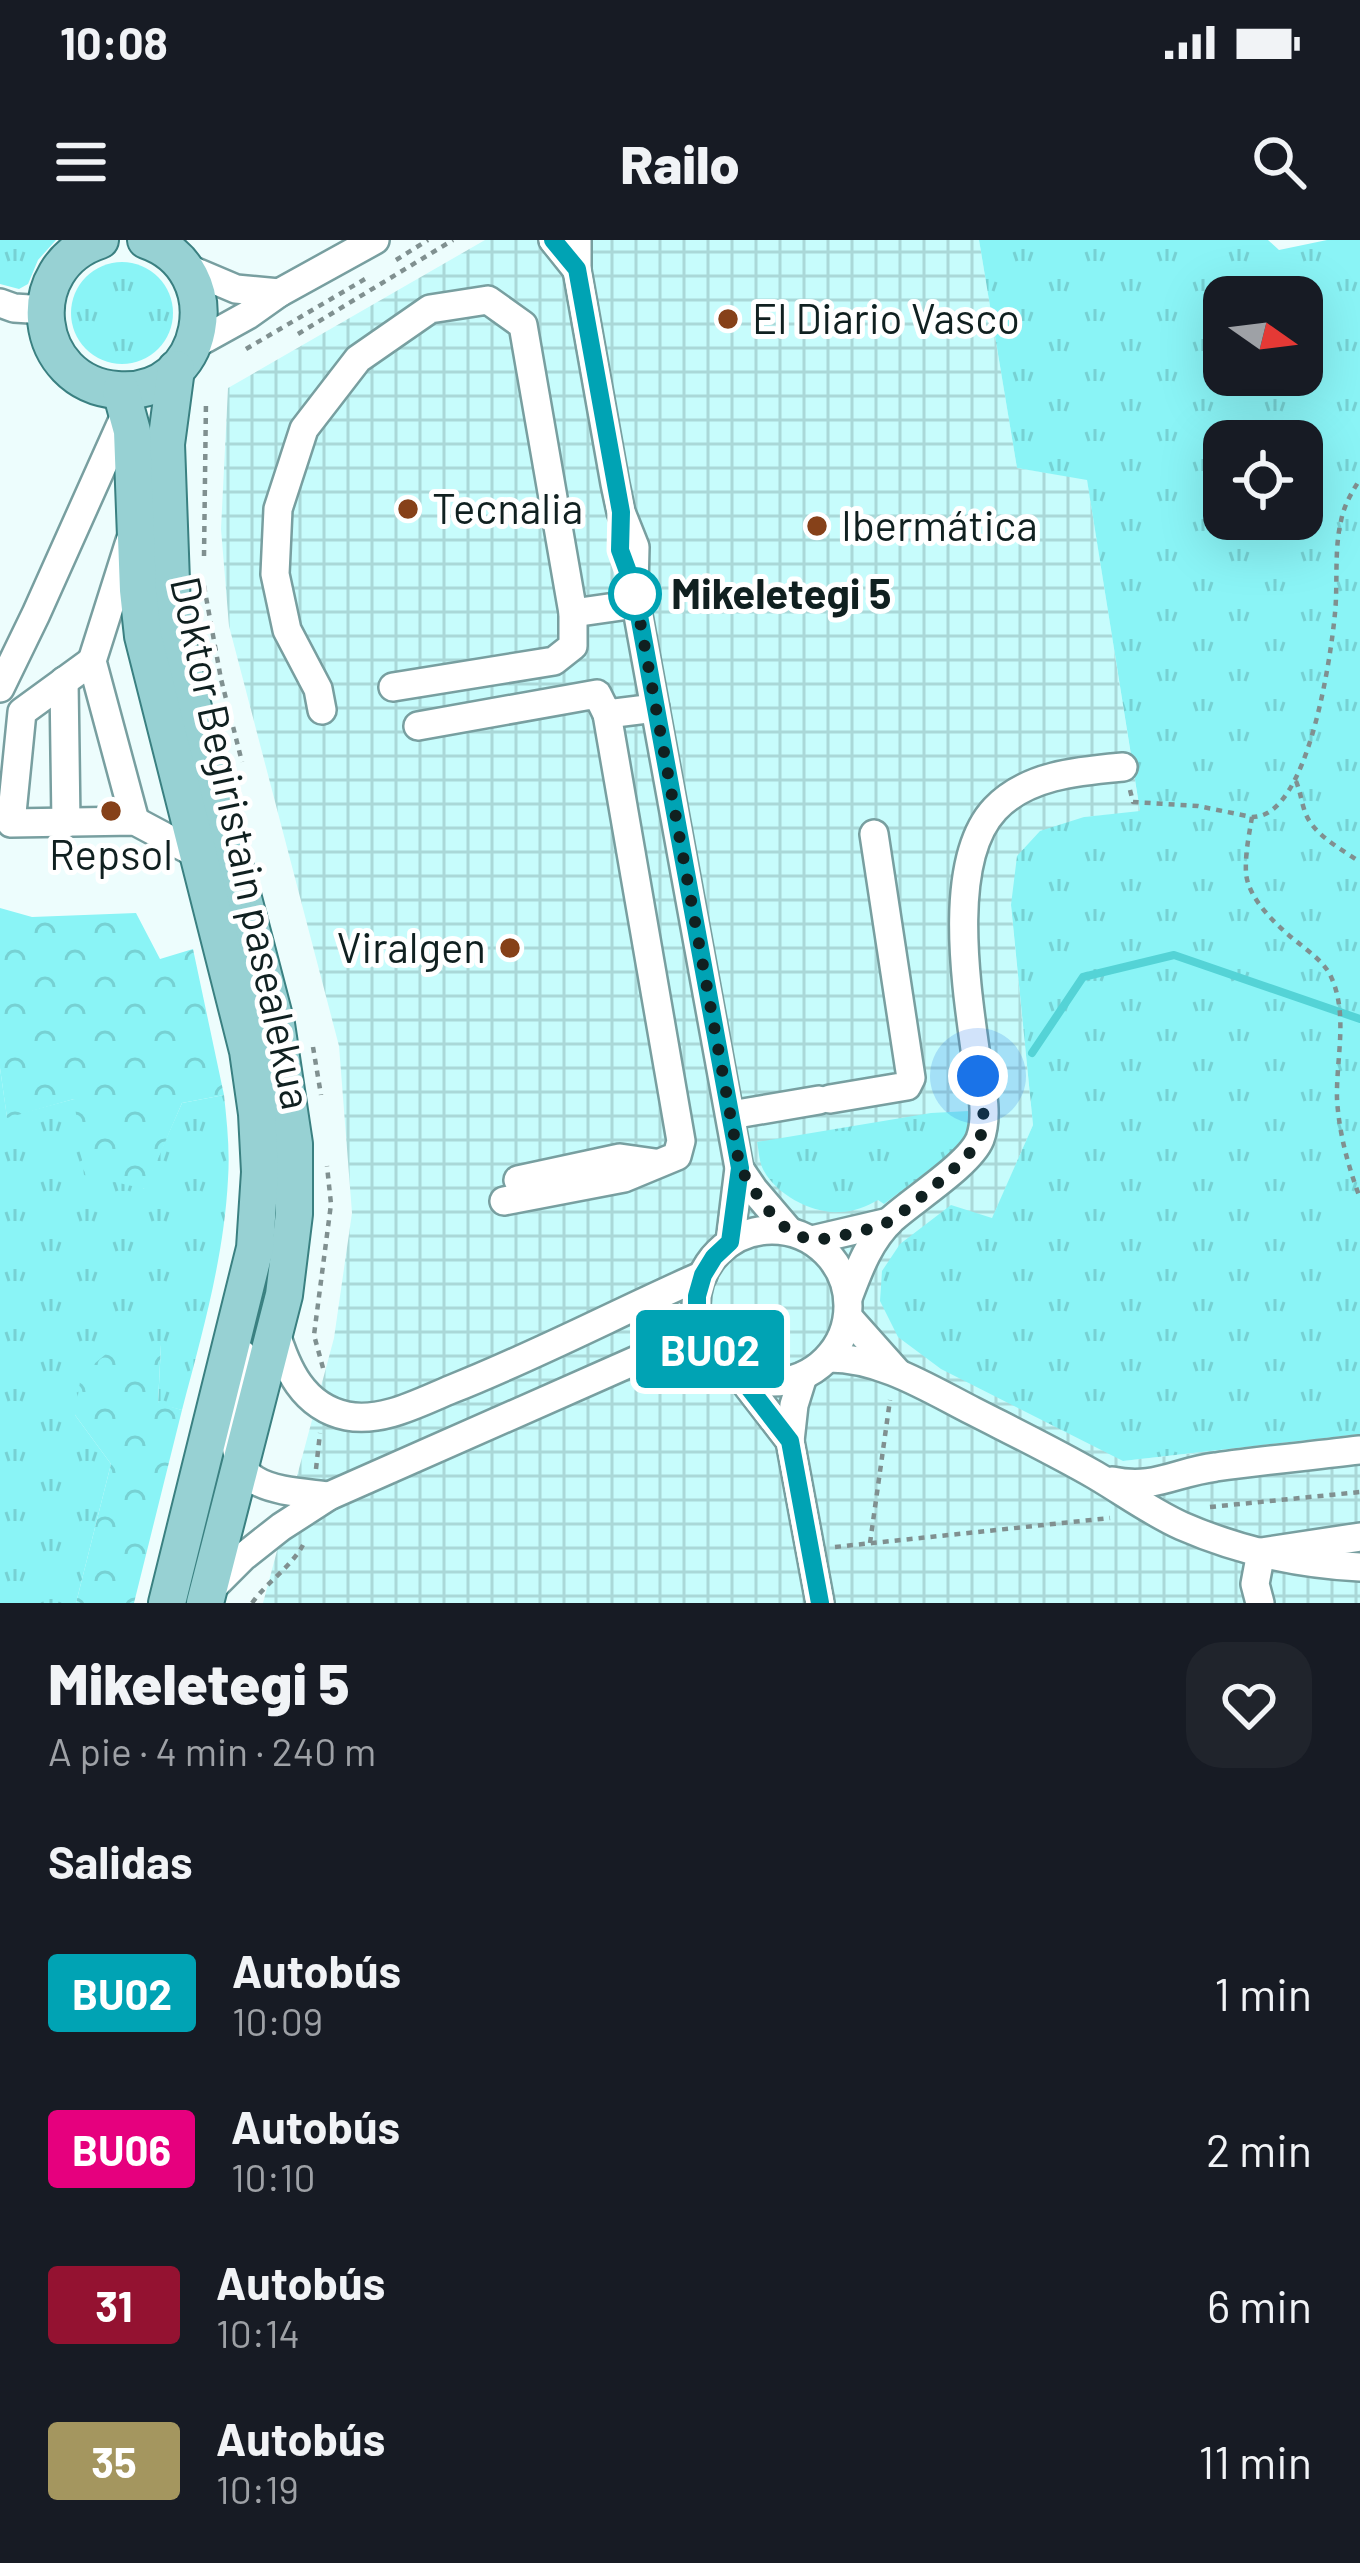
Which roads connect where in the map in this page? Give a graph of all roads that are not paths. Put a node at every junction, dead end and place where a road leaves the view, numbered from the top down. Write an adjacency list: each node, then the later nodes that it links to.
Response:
1 (553, 240): 6 (street)
2 (577, 240): 6 (street)
3 (92, 241): 9 (main road)
4 (162, 248): 7 (street); 10 (main road)
5 (382, 252): 7 (street)
6 (577, 269): 13 (street)
7 (279, 292): 10 (street)
8 (0, 303): 9 (street)
9 (46, 310): 11 (main road)
10 (184, 358): 11 (main road); 37 (main road)
11 (123, 402): 12 (main road, Doktor Begiristain pasealekua); 18 (street)
12 (135, 525): 15 (street); 27 (main road, Doktor Begiristain pasealekua)
13 (635, 596): 14 (street); 19 (street)
14 (574, 614): 17 (street); 20 (street)
15 (92, 661): 16 (street); 24 (street)
16 (64, 681): 25 (street); 25 (street)
17 (393, 687)
18 (0, 688)
19 (655, 708): 21 (street); 28 (street)
20 (322, 710)
21 (607, 714): 22 (street); 30 (street)
22 (418, 727)
23 (1123, 767): 31 (street)
24 (135, 821): 25 (street); 27 (street)
25 (66, 823)
26 (874, 834): 28 (street)
27 (197, 854): 36 (main road, Doktor Begiristain pasealekua)
28 (730, 1115): 29 (street)
29 (740, 1168): 32 (street); 33 (street)
30 (502, 1192)
31 (889, 1222): 32 (street); 35 (street)
32 (800, 1236): 33 (street); 35 (street)
33 (730, 1242): 34 (street)
34 (703, 1275): 37 (street); 39 (street)
35 (848, 1308): 38 (street); 41 (street)
36 (239, 1314): 44 (street, Doktor Begiristain pasealekua); 51 (main road, Doktor Begiristain pasealekua)
37 (275, 1330): 44 (main road)
38 (829, 1358): 40 (street); 41 (street)
39 (727, 1366): 40 (street); 42 (street); 46 (street)
40 (803, 1376): 42 (street)
41 (895, 1379): 45 (street)
42 (790, 1441): 52 (street)
43 (1360, 1450): 45 (street)
44 (240, 1465): 46 (street); 50 (main road, Doktor Begiristain pasealekua)
45 (1102, 1479): 48 (street)
46 (322, 1492): 50 (street)
47 (1360, 1538): 48 (street)
48 (1261, 1552): 49 (street); 53 (street)
49 (1360, 1567)
50 (206, 1598)
51 (167, 1603)
52 (820, 1603)
53 (1260, 1603)

